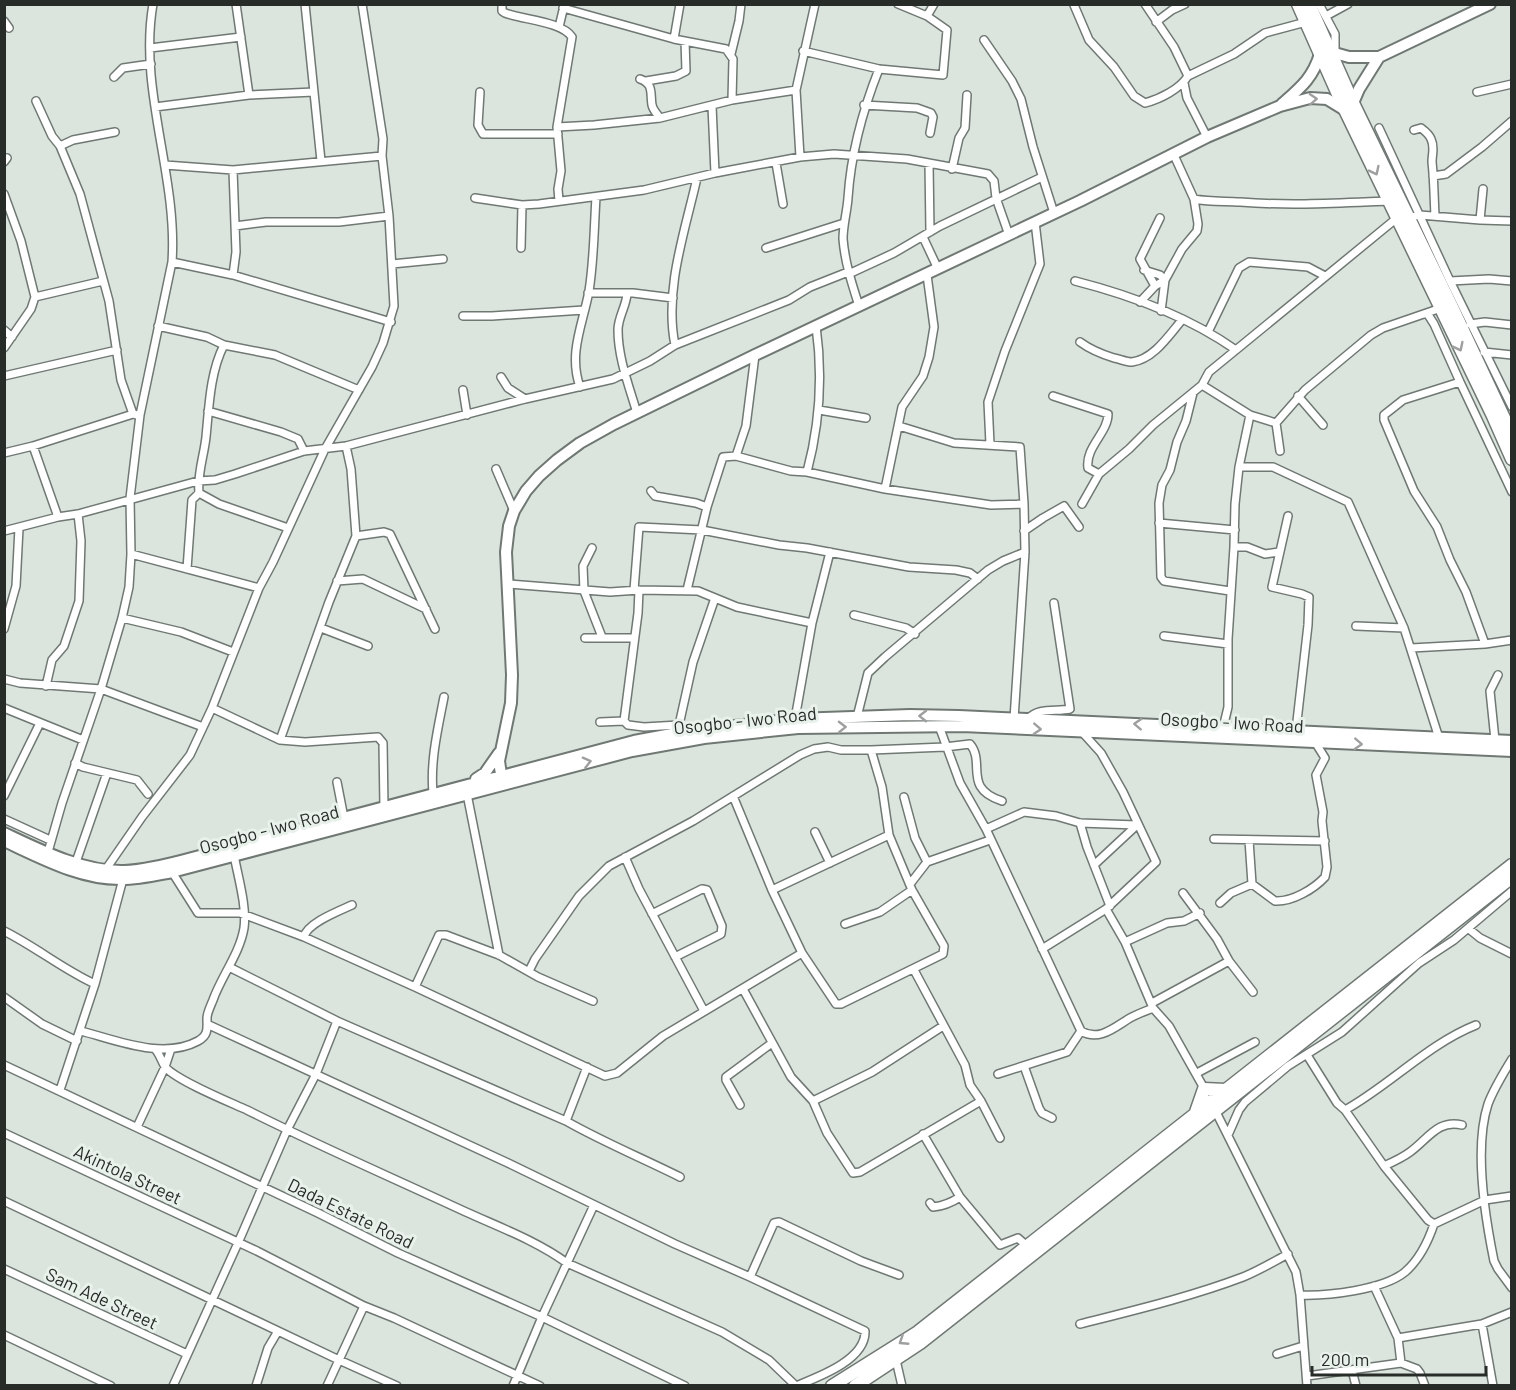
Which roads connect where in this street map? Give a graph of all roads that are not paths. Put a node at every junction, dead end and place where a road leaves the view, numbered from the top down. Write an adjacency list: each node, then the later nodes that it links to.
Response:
1 (153, 4): 31 (street)
2 (237, 4): 27 (street)
3 (305, 4): 42 (street)
4 (362, 4): 65 (street)
5 (502, 4): 25 (street)
6 (680, 4): 28 (street)
7 (741, 4): 34 (street)
8 (815, 4): 32 (street)
9 (898, 4): 20 (street)
10 (934, 4): 20 (street)
11 (1145, 4): 23 (street)
12 (1185, 4): 23 (street)
13 (1298, 4): 24 (highway)
14 (1309, 4): 33 (highway)
15 (1319, 4): 21 (street)
16 (1348, 4): 21 (street)
17 (1490, 4): 35 (main road)
18 (1074, 5): 39 (street)
19 (563, 6): 25 (street); 28 (street)
20 (927, 16): 37 (street)
21 (1326, 16): 33 (street)
22 (4, 21): 26 (street)
23 (1156, 22): 39 (street)
24 (1306, 22): 33 (highway); 39 (street)
25 (559, 27): 58 (street)
26 (9, 28)
27 (241, 37): 31 (street); 46 (street)
28 (674, 39): 30 (street)
29 (984, 40): 75 (street)
30 (685, 41): 34 (street); 54 (street)
31 (150, 48): 36 (street)
32 (803, 51): 37 (street); 41 (street)
33 (1329, 53): 35 (main road); 51 (main road); 52 (highway)
34 (731, 54): 47 (street)
35 (1379, 57): 52 (main road)
36 (151, 64): 38 (street); 53 (street)
37 (879, 69): 49 (street)
38 (114, 76)
39 (1183, 84): 61 (street)
40 (1512, 84): 44 (street)
41 (796, 90): 47 (street); 66 (street)
42 (314, 92): 46 (street); 67 (street)
43 (480, 92): 58 (street)
44 (1477, 92)
45 (967, 94): 71 (street)
46 (249, 95): 53 (street)
47 (732, 100): 50 (street)
48 (36, 102): 62 (street)
49 (864, 105): 60 (street); 64 (street)
50 (712, 106): 54 (street); 73 (street)
51 (1280, 106): 52 (main road, one-way to 52); 61 (main road)
52 (1349, 106): 84 (highway, one-way to 84); 90 (highway)
53 (155, 107): 70 (street)
54 (660, 118): 58 (street)
55 (1512, 121): 74 (street)
56 (1379, 128): 90 (street)
57 (1414, 130): 74 (street)
58 (558, 131): 83 (street)
59 (115, 132): 62 (street)
60 (930, 133)
61 (1207, 137): 63 (main road)
62 (60, 146): 111 (street)
63 (1173, 153): 82 (street); 87 (main road)
64 (852, 155): 66 (street); 69 (street); 95 (street)
65 (382, 156): 67 (street); 88 (street)
66 (800, 157): 68 (street)
67 (321, 161): 72 (street)
68 (776, 163): 73 (street); 85 (street)
69 (929, 164): 71 (street); 97 (street)
70 (165, 165): 72 (street); 102 (street)
71 (952, 169): 81 (street)
72 (233, 170): 96 (street)
73 (715, 173): 76 (street)
74 (1433, 176): 89 (street)
75 (1042, 177): 81 (street); 87 (street)
76 (697, 178): 79 (street); 119 (street)
77 (1484, 189): 92 (street)
78 (4, 194): 118 (street)
79 (596, 197): 83 (street); 116 (street)
80 (475, 198): 86 (street)
81 (996, 198): 97 (street); 98 (street)
82 (1194, 199): 84 (street); 110 (street)
83 (559, 201): 86 (street)
84 (1389, 201): 90 (highway)
85 (783, 204)
86 (522, 205): 99 (street)
87 (1054, 213): 94 (main road)
88 (389, 216): 96 (street); 103 (street)
89 (1435, 216): 90 (street); 92 (street)
90 (1409, 217): 109 (street); 113 (street); 122 (highway); 136 (highway)
91 (1161, 218): 105 (street)
92 (1480, 220): 93 (street)
93 (1512, 221)
94 (1035, 222): 98 (main road); 170 (street)
95 (844, 223): 100 (street); 106 (street)
96 (235, 226): 108 (street)
97 (926, 235): 104 (street); 106 (street)
98 (1009, 235): 104 (main road)
99 (521, 248)
100 (766, 248)
101 (443, 259): 103 (street)
102 (172, 262): 108 (street); 131 (street)
103 (392, 264): 128 (street)
104 (938, 269): 107 (main road)
105 (1144, 270): 110 (street); 115 (street)
106 (848, 272): 121 (street); 139 (street)
107 (927, 275): 121 (main road); 168 (street)
108 (233, 276): 128 (street)
109 (1325, 276): 134 (street); 142 (street)
110 (1165, 280): 115 (street); 124 (street)
111 (104, 281): 118 (street); 141 (street)
112 (1075, 281): 120 (street)
113 (1450, 281): 114 (street); 129 (street)
114 (1512, 281)
115 (1155, 286): 120 (street)
116 (588, 293): 117 (street); 123 (street)
117 (627, 294): 119 (street); 146 (street)
118 (35, 297): 135 (street)
119 (673, 298): 139 (street)
120 (1140, 302): 124 (street)
121 (859, 306): 132 (main road)
122 (1441, 308): 125 (street); 169 (highway, one-way to 169)
123 (584, 310): 126 (street); 151 (street)
124 (1161, 311): 127 (street)
125 (1427, 313): 149 (street); 156 (street)
126 (463, 316)
127 (1182, 320): 134 (street); 137 (street)
128 (391, 322): 152 (street)
129 (1470, 324): 130 (street); 136 (street)
130 (1512, 325)
131 (158, 326): 138 (street); 162 (street)
132 (816, 326): 144 (main road); 159 (street)
133 (4, 330): 135 (street)
134 (1208, 333): 142 (street)
135 (12, 337): 140 (street)
136 (1473, 340): 143 (street); 169 (highway)
137 (1080, 342)
138 (224, 345): 152 (street); 160 (street)
139 (675, 345): 146 (street)
140 (4, 348)
141 (117, 350): 147 (street); 162 (street)
142 (1236, 350): 150 (street)
143 (1484, 352): 145 (street); 158 (street)
144 (755, 355): 161 (main road); 177 (street)
145 (1512, 355)
146 (625, 374): 151 (street); 161 (street)
147 (4, 376)
148 (501, 377): 157 (street)
149 (1460, 382): 186 (street); 239 (street)
150 (1202, 385): 154 (street); 164 (street)
151 (580, 387): 157 (street)
152 (359, 390): 173 (street)
153 (463, 390): 163 (street)
154 (1193, 393): 182 (street); 196 (street)
155 (1053, 396): 182 (street)
156 (1298, 396): 166 (street); 167 (street)
157 (525, 399): 163 (street)
158 (1512, 407)
159 (819, 410): 165 (street); 181 (street)
160 (208, 411): 174 (street); 183 (street)
161 (637, 413): 192 (main road)
162 (137, 415): 171 (street); 188 (street)
163 (467, 415): 172 (street)
164 (1250, 415): 166 (street); 179 (street)
165 (866, 418)
166 (1276, 423): 175 (street)
167 (1323, 425)
168 (899, 426): 170 (street); 184 (street)
169 (1508, 436): 178 (highway)
170 (990, 444): 189 (street)
171 (33, 446): 176 (street); 195 (street)
172 (346, 446): 173 (street); 204 (street)
173 (325, 449): 174 (street); 199 (street)
174 (304, 451): 183 (street)
175 (1280, 451)
176 (4, 453)
177 (736, 456): 181 (street); 191 (street)
178 (1512, 459)
179 (1239, 468): 201 (street); 229 (street)
180 (496, 469): 192 (street)
181 (807, 472): 184 (street)
182 (1099, 474): 190 (street)
183 (198, 481): 187 (street); 188 (street)
184 (885, 489): 189 (street)
185 (651, 491): 191 (street)
186 (1512, 492)
187 (199, 493): 199 (street); 211 (street)
188 (130, 498): 193 (street); 210 (street)
189 (1024, 504): 203 (street)
190 (1082, 504)
191 (707, 507): 200 (street)
192 (514, 511): 214 (main road)
193 (78, 514): 195 (street); 245 (street)
194 (1288, 516): 209 (street)
195 (58, 517): 198 (street)
196 (1160, 523): 201 (street); 219 (street)
197 (1079, 527): 203 (street)
198 (19, 528): 202 (street); 224 (street)
199 (288, 528): 215 (street)
200 (702, 530): 207 (street); 216 (street); 217 (street)
201 (1235, 530): 205 (street)
202 (4, 531)
203 (1024, 531): 208 (street)
204 (356, 536): 213 (street); 222 (street)
205 (1234, 547): 209 (street); 219 (street)
206 (592, 548): 218 (street)
207 (830, 552): 212 (street); 226 (street)
208 (1024, 552): 212 (street); 251 (street)
209 (1279, 552): 262 (street)
210 (131, 554): 211 (street); 225 (street)
211 (187, 569): 215 (street)
212 (978, 579): 232 (street)
213 (337, 581): 222 (street); 228 (street)
214 (509, 584): 218 (street); 271 (main road)
215 (259, 588): 242 (street)
216 (636, 590): 217 (street); 218 (street); 236 (street)
217 (687, 590): 220 (street)
218 (584, 591): 234 (street)
219 (1230, 591): 238 (street)
220 (715, 598): 226 (street); 260 (street)
221 (1054, 603): 253 (street)
222 (426, 609): 231 (street)
223 (854, 615): 232 (street)
224 (7, 618): 230 (street)
225 (122, 618): 242 (street); 246 (street)
226 (812, 623): 252 (street)
227 (1356, 626): 229 (street)
228 (321, 627): 240 (street); 266 (street)
229 (1404, 628): 241 (street)
230 (4, 629)
231 (435, 629)
232 (915, 634): 250 (street)
233 (1164, 636): 238 (street)
234 (602, 637): 235 (street); 236 (street)
235 (585, 638)
236 (634, 638): 255 (street)
237 (1512, 640): 239 (street)
238 (1228, 644): 261 (street)
239 (1485, 644): 241 (street)
240 (368, 646)
241 (1411, 648): 264 (street)
242 (233, 652): 249 (street)
243 (1498, 675): 267 (street)
244 (4, 679): 245 (street)
245 (46, 686): 246 (street)
246 (101, 689): 259 (street); 265 (street)
247 (444, 697): 279 (street)
248 (4, 708): 257 (street)
249 (212, 708): 259 (street); 266 (street)
250 (856, 717): 251 (main road, Osogbo - Iwo Road, one-way to 250); 256 (main road, Osogbo - Iwo Road)
251 (1014, 718): 253 (main road, Osogbo - Iwo Road)
252 (795, 719): 256 (main road, Osogbo - Iwo Road); 260 (main road, Osogbo - Iwo Road)
253 (1028, 719): 261 (main road, Osogbo - Iwo Road, one-way to 253)
254 (600, 722): 255 (street)
255 (624, 722): 260 (street)
256 (816, 722): 258 (main road, Osogbo - Iwo Road, one-way to 258); 276 (main road, Osogbo - Iwo Road, one-way to 256)
257 (40, 723): 265 (street); 281 (street)
258 (939, 726): 263 (main road, Osogbo - Iwo Road, one-way to 263); 270 (street)
259 (203, 727): 308 (street)
260 (681, 728): 276 (main road, Osogbo - Iwo Road)
261 (1223, 728): 262 (main road, Osogbo - Iwo Road)
262 (1296, 730): 264 (main road, Osogbo - Iwo Road)
263 (1082, 732): 269 (main road, Osogbo - Iwo Road); 289 (street)
264 (1439, 738): 267 (main road, Osogbo - Iwo Road)
265 (83, 740): 274 (street)
266 (280, 740): 285 (street)
267 (1495, 740): 268 (main road, Osogbo - Iwo Road)
268 (1512, 741)
269 (1315, 742): 273 (main road, Osogbo - Iwo Road, one-way to 273); 299 (street)
270 (945, 747): 272 (street); 284 (street); 290 (street)
271 (501, 750): 276 (main road); 278 (main road)
272 (871, 750): 282 (street); 293 (street)
273 (1512, 751)
274 (75, 763): 275 (street); 295 (street)
275 (107, 773): 280 (street); 303 (street)
276 (502, 780): 278 (main road, Osogbo - Iwo Road)
277 (338, 782): 286 (street)
278 (467, 789): 279 (main road, Osogbo - Iwo Road); 301 (main road, Osogbo - Iwo Road); 331 (street)
279 (433, 793): 285 (main road, Osogbo - Iwo Road)
280 (148, 794)
281 (4, 796)
282 (733, 796): 302 (street); 314 (street)
283 (904, 797): 304 (street)
284 (1002, 801)
285 (384, 807): 286 (main road, Osogbo - Iwo Road)
286 (344, 818): 308 (main road, Osogbo - Iwo Road)
287 (4, 819): 295 (street)
288 (1080, 823): 289 (street); 290 (street); 306 (street)
289 (1137, 825): 306 (street); 319 (street)
290 (986, 829): 296 (street)
291 (815, 832): 305 (street)
292 (4, 833): 300 (main road, Osogbo - Iwo Road)
293 (889, 835): 305 (street); 313 (street)
294 (1214, 839): 297 (street)
295 (50, 840): 300 (street)
296 (990, 840): 304 (street); 328 (street)
297 (1249, 840): 299 (street); 312 (street)
298 (4, 841): 311 (main road, Osogbo - Iwo Road)
299 (1325, 841): 312 (street)
300 (48, 852): 303 (main road, Osogbo - Iwo Road)
301 (234, 855): 309 (main road, Osogbo - Iwo Road); 322 (street)
302 (625, 857): 321 (street); 336 (street)
303 (76, 862): 308 (main road, Osogbo - Iwo Road)
304 (927, 862): 313 (street)
305 (830, 863): 314 (street)
306 (1094, 864): 319 (street)
307 (1512, 865): 367 (highway)
308 (106, 869)
309 (172, 872): 311 (main road, Osogbo - Iwo Road); 322 (street)
310 (1512, 877): 371 (highway)
311 (123, 879): 337 (street)
312 (1252, 884): 317 (street)
313 (911, 887): 323 (street); 335 (street)
314 (772, 890): 329 (street)
315 (1512, 891): 324 (street)
316 (1183, 893): 320 (street)
317 (1220, 903)
318 (352, 905): 326 (street)
319 (1108, 907): 327 (street); 328 (street)
320 (1200, 913): 327 (street); 333 (street)
321 (652, 914): 332 (street); 332 (street)
322 (244, 915): 326 (street); 334 (street)
323 (845, 924)
324 (1469, 929): 330 (street); 356 (street)
325 (4, 931): 337 (street)
326 (304, 937): 338 (street)
327 (1125, 942): 343 (street)
328 (1042, 949): 350 (street)
329 (802, 953): 335 (street); 339 (street)
330 (1512, 954)
331 (500, 955): 336 (street); 338 (street)
332 (675, 957): 344 (street)
333 (1228, 961): 340 (street); 343 (street)
334 (229, 967): 345 (street); 346 (street)
335 (914, 970): 347 (street)
336 (529, 971): 342 (street)
337 (95, 984): 349 (street)
338 (415, 987): 361 (street)
339 (743, 989): 344 (street); 353 (street)
340 (1253, 992)
341 (4, 997): 351 (street)
342 (592, 1001)
343 (1153, 1006): 350 (street); 362 (street)
344 (704, 1011): 361 (street)
345 (337, 1021): 363 (street); 375 (street)
346 (209, 1025): 354 (street); 363 (street)
347 (943, 1026): 368 (street); 369 (street)
348 (1476, 1026): 372 (street)
349 (81, 1031): 351 (street); 355 (street)
350 (1081, 1031): 359 (street)
351 (77, 1041): 366 (street)
352 (1255, 1042): 362 (street)
353 (772, 1043): 368 (street); 370 (street)
354 (171, 1048): 355 (street); 360 (street)
355 (154, 1049): 360 (street)
356 (1307, 1055): 372 (street); 381 (street)
357 (1512, 1059): 388 (street)
358 (4, 1065): 366 (street, Dada Estate Road)
359 (1024, 1066): 364 (street); 374 (street)
360 (165, 1067): 377 (street); 378 (street)
361 (586, 1067): 375 (street)
362 (1197, 1073): 365 (street)
363 (316, 1074): 378 (street); 391 (street)
364 (998, 1074)
365 (1204, 1089): 367 (highway); 371 (street); 373 (highway)
366 (60, 1090): 377 (street, Dada Estate Road)
367 (1226, 1090): 371 (highway)
368 (813, 1101): 380 (street)
369 (981, 1101): 380 (street); 382 (street)
370 (740, 1105)
371 (1213, 1106): 373 (highway); 381 (street); 416 (highway)
372 (1345, 1110): 383 (street)
373 (1195, 1114): 394 (highway)
374 (1052, 1118)
375 (566, 1121): 384 (street)
376 (1462, 1125): 383 (street)
377 (137, 1127): 385 (street, Dada Estate Road)
378 (286, 1130): 385 (street); 396 (street)
379 (4, 1133): 393 (street, Akintola Street)
380 (924, 1134): 387 (street)
381 (1228, 1135): 395 (street)
382 (1000, 1138)
383 (1384, 1166): 392 (street)
384 (680, 1177)
385 (262, 1186): 393 (street); 406 (street, Dada Estate Road)
386 (1512, 1196): 388 (street)
387 (960, 1197): 390 (street); 394 (street)
388 (1485, 1200): 392 (street); 401 (street)
389 (4, 1201): 403 (street)
390 (930, 1203)
391 (594, 1204): 396 (street); 399 (street)
392 (1434, 1224): 400 (street)
393 (238, 1243): 403 (street); 404 (street, Akintola Street)
394 (1027, 1246): 430 (highway, one-way to 430)
395 (1288, 1254): 402 (street); 407 (street)
396 (567, 1263): 406 (street); 429 (street)
397 (4, 1269): 413 (street, Sam Ade Street)
398 (899, 1275): 399 (street)
399 (750, 1277): 429 (street)
400 (1374, 1286): 402 (street); 411 (street)
401 (1512, 1288)
402 (1300, 1295): 412 (street)
403 (212, 1298): 409 (street); 413 (street)
404 (364, 1305): 415 (street); 419 (street, Akintola Street)
405 (1512, 1312): 408 (street)
406 (542, 1317): 419 (street); 428 (street, Dada Estate Road)
407 (1080, 1324)
408 (1482, 1324): 411 (street); 436 (street)
409 (278, 1331): 415 (street); 423 (street)
410 (4, 1335): 421 (street)
411 (1398, 1338): 417 (street)
412 (1303, 1346): 414 (street); 420 (street)
413 (187, 1354): 422 (street)
414 (1277, 1354)
415 (339, 1360): 424 (street); 425 (street)
416 (896, 1360): 431 (highway); 432 (street)
417 (1401, 1363): 418 (street); 435 (street)
418 (1352, 1370): 420 (street); 434 (street)
419 (517, 1374): 426 (street); 427 (street, Akintola Street)
420 (1307, 1376): 433 (street)
421 (111, 1386)
422 (172, 1386)
423 (256, 1386)
424 (327, 1386)
425 (397, 1386)
426 (513, 1386)
427 (540, 1386)
428 (685, 1386)
429 (796, 1386)
430 (832, 1386)
431 (855, 1386)
432 (902, 1386)
433 (1307, 1386)
434 (1356, 1386)
435 (1425, 1386)
436 (1493, 1386)

